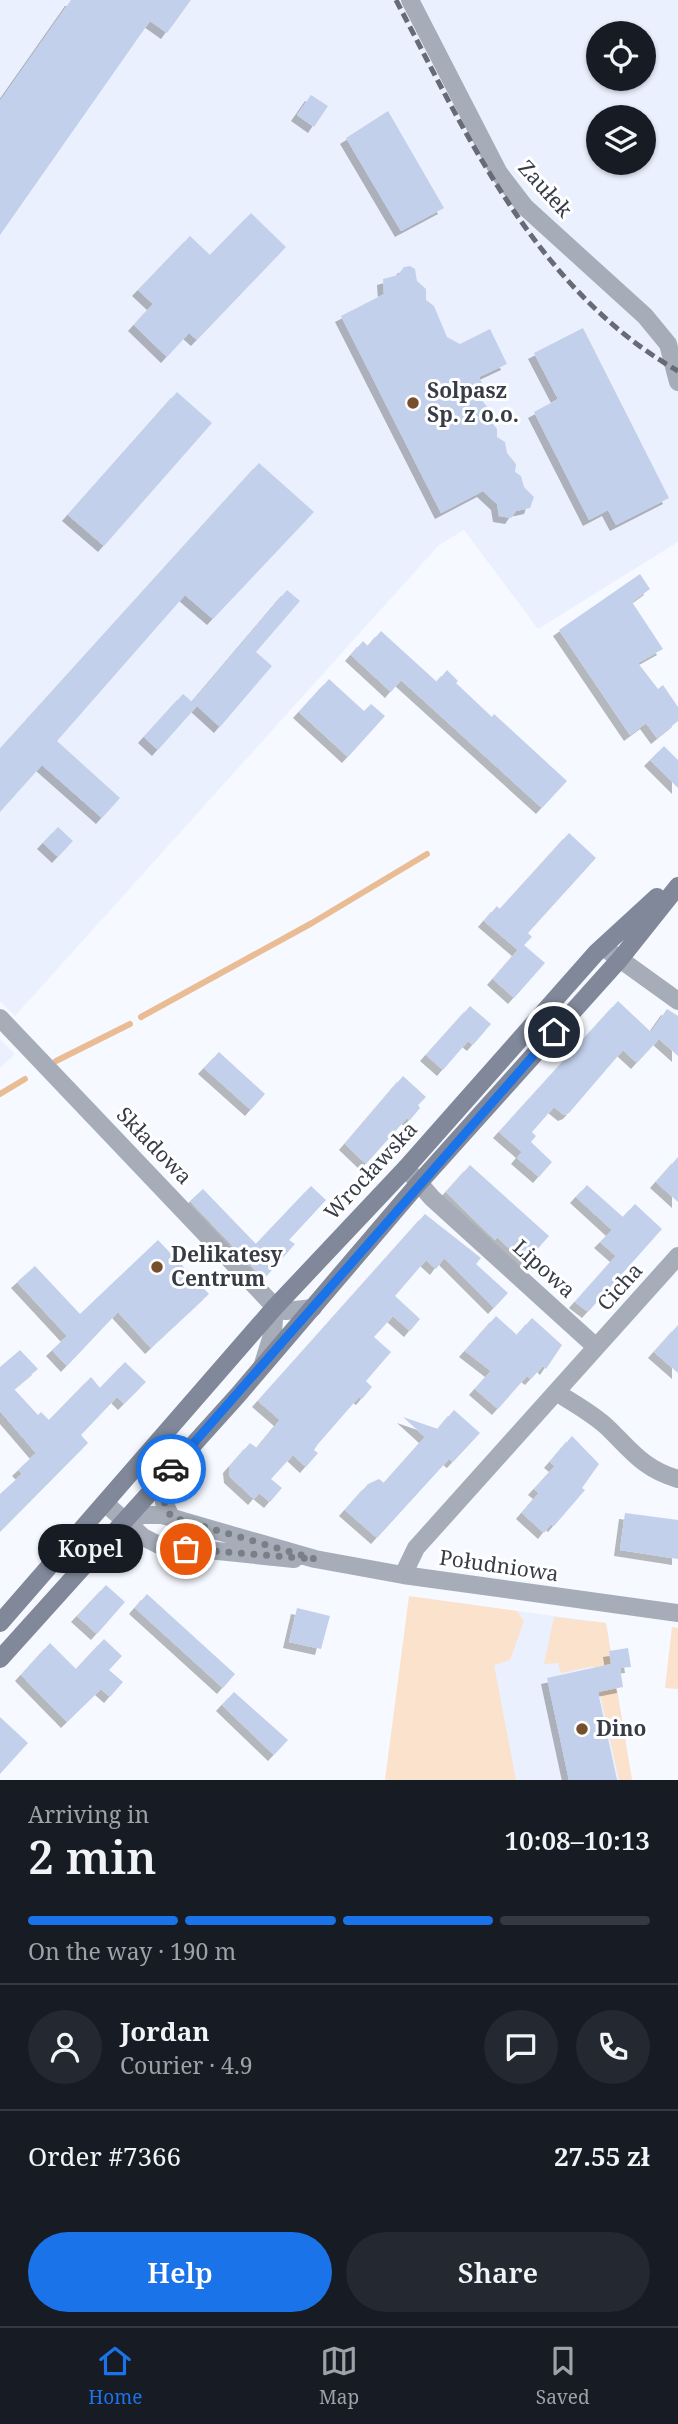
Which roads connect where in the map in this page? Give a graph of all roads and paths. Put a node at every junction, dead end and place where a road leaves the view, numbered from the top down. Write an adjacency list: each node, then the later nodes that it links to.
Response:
1 (410, 0): 2 (street, Zaułek)
2 (678, 382)
3 (678, 879): 5 (street, Wrocławska)
4 (678, 886): 6 (street, Wrocławska)
5 (603, 947): 6 (street); 9 (street, Wrocławska)
6 (620, 959): 7 (street); 10 (street, Wrocławska)
7 (678, 1001)
8 (0, 1018): 12 (street, Składowa)
9 (405, 1168): 10 (street, Lipowa); 12 (street, Wrocławska)
10 (418, 1184): 13 (street, Wrocławska); 14 (street, Lipowa)
11 (678, 1256): 14 (street, Cicha)
12 (275, 1307): 13 (street); 15 (street); 19 (street, Wrocławska)
13 (313, 1308): 15 (street, Wrocławska)
14 (596, 1347): 16 (street)
15 (262, 1365): 17 (street, Wrocławska)
16 (556, 1392): 18 (street); 23 (street)
17 (162, 1479): 20 (street); 21 (street, Wrocławska)
18 (678, 1479)
19 (106, 1504): 21 (street, Południowa); 25 (street, Wrocławska)
20 (171, 1517): 21 (street, Południowa); 22 (street, Południowa)
21 (126, 1521): 22 (street, Południowa); 26 (street, Wrocławska)
22 (315, 1559): 23 (street, Południowa)
23 (403, 1575): 24 (street, Południowa)
24 (678, 1613)
25 (0, 1623)
26 (0, 1659)

